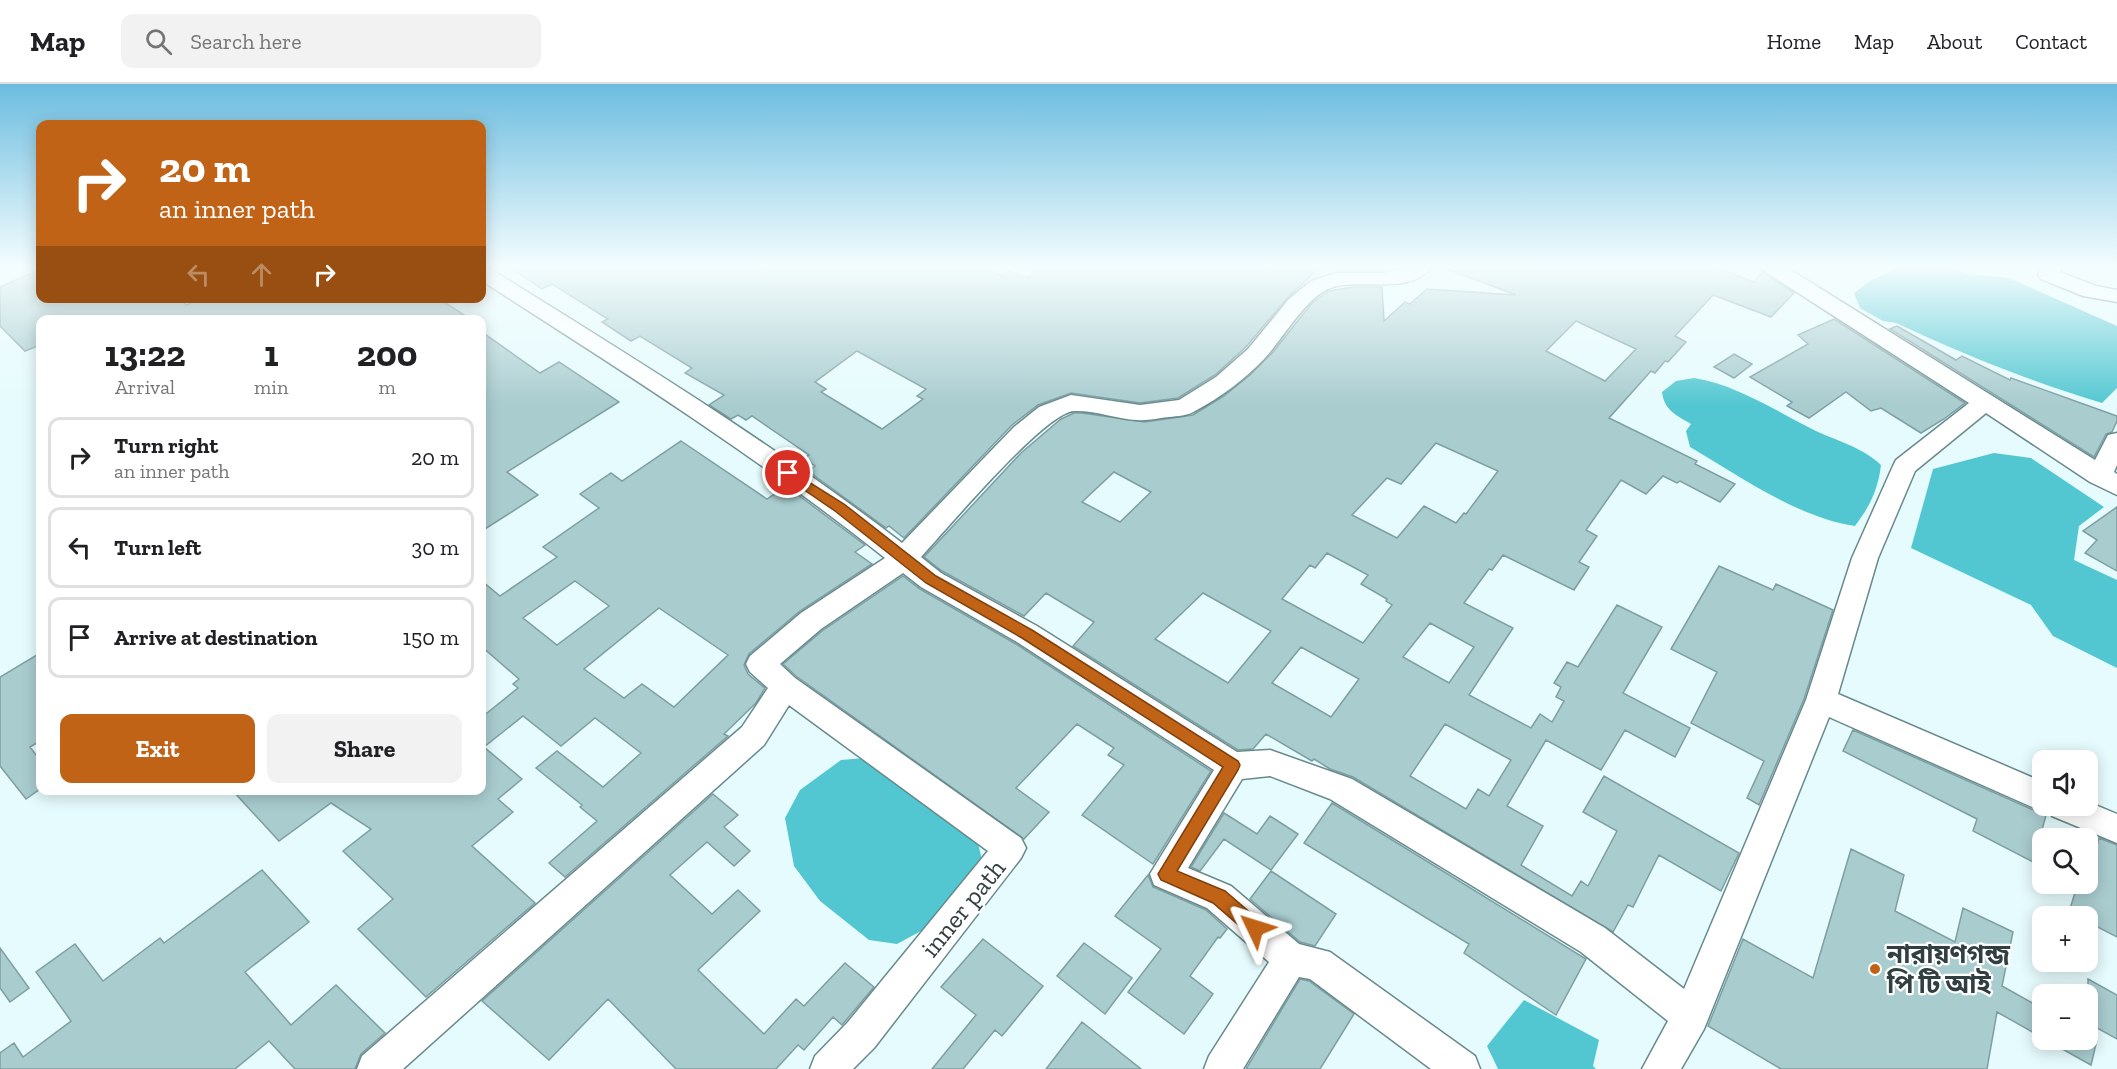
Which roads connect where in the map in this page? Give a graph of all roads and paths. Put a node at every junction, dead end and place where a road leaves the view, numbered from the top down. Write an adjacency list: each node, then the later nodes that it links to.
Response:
1 (547, 313): 7 (street)
2 (1290, 313): 7 (street)
3 (1844, 313): 4 (street)
4 (1985, 402): 6 (street); 9 (street)
5 (2117, 441): 6 (street)
6 (2108, 481)
7 (903, 559): 8 (street); 10 (street)
8 (784, 686): 16 (street); 17 (street, inner path)
9 (1821, 700): 11 (street); 15 (street)
10 (1233, 765): 14 (street); 15 (street)
11 (2032, 792)
12 (2086, 816): 13 (street)
13 (2117, 829)
14 (1291, 959): 18 (street); 19 (street)
15 (1691, 1016): 20 (street)
16 (375, 1069)
17 (828, 1069)
18 (1222, 1069)
19 (1462, 1069)
20 (1660, 1069)

